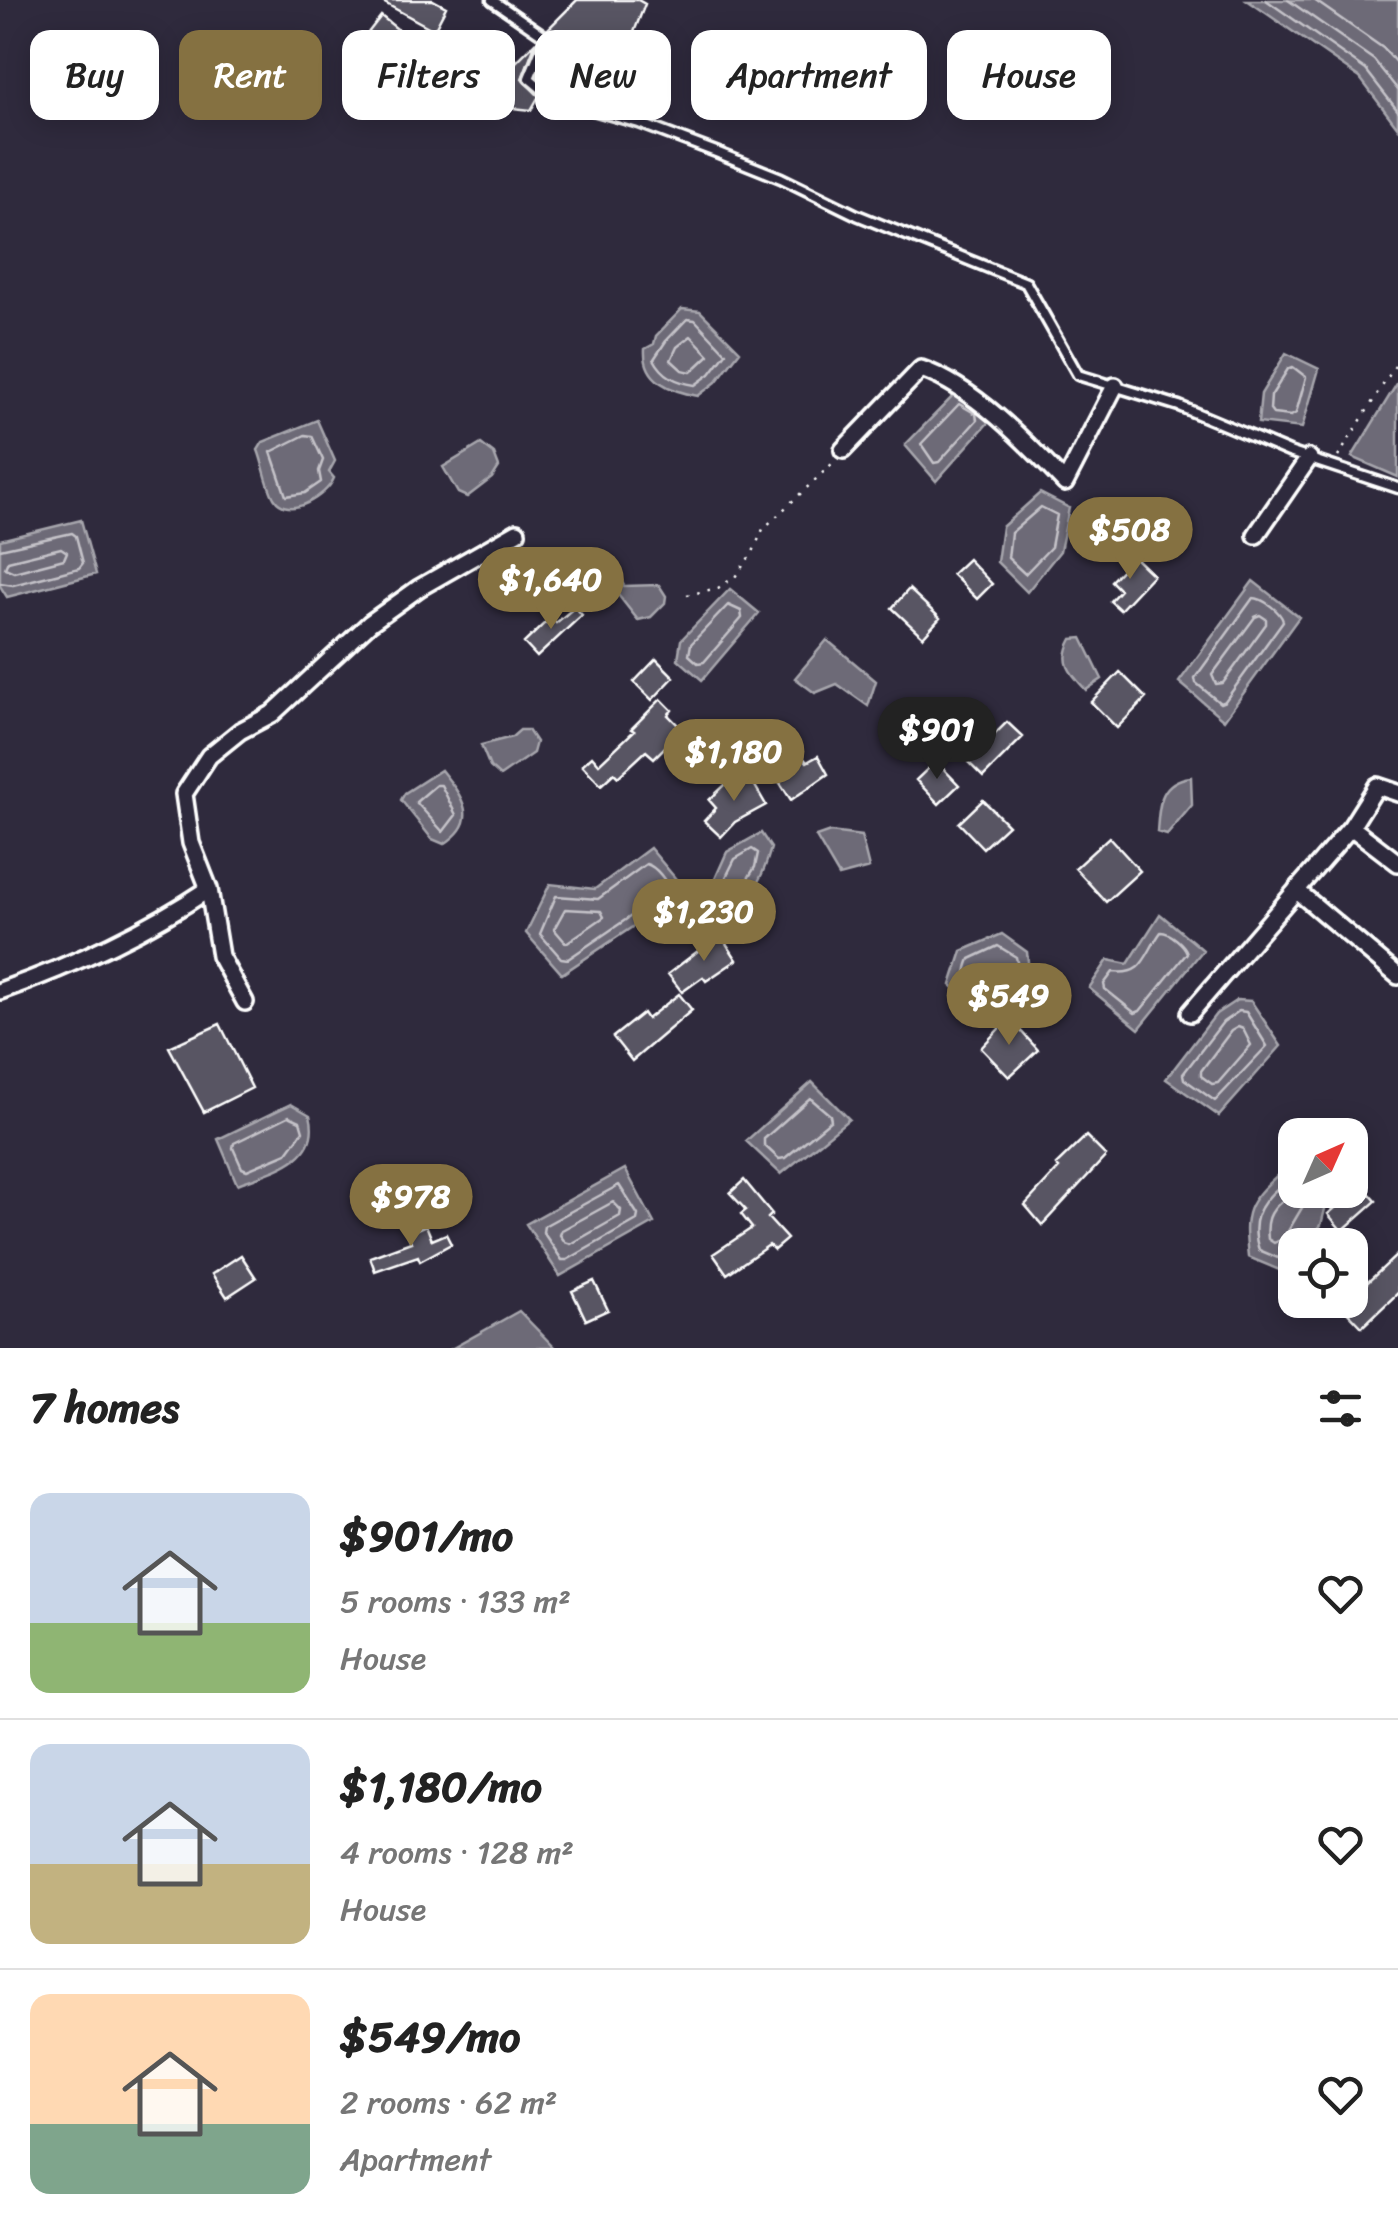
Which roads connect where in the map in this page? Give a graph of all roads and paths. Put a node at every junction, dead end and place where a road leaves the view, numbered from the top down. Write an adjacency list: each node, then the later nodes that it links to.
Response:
1 (492, 0): 3 (lane)
2 (1398, 361): 6 (path)
3 (1114, 386): 4 (street); 5 (lane)
4 (843, 450): 10 (path)
5 (1308, 458): 6 (lane); 9 (street)
6 (1334, 466): 7 (lane)
7 (1398, 488)
8 (517, 532): 14 (street)
9 (1256, 536)
10 (687, 594)
11 (1398, 793): 12 (street)
12 (1350, 827): 13 (street); 15 (street)
13 (1398, 863)
14 (209, 889): 17 (street); 18 (street)
15 (1296, 890): 16 (street); 19 (street)
16 (1398, 976)
17 (0, 991)
18 (244, 1002)
19 (1190, 1013)

